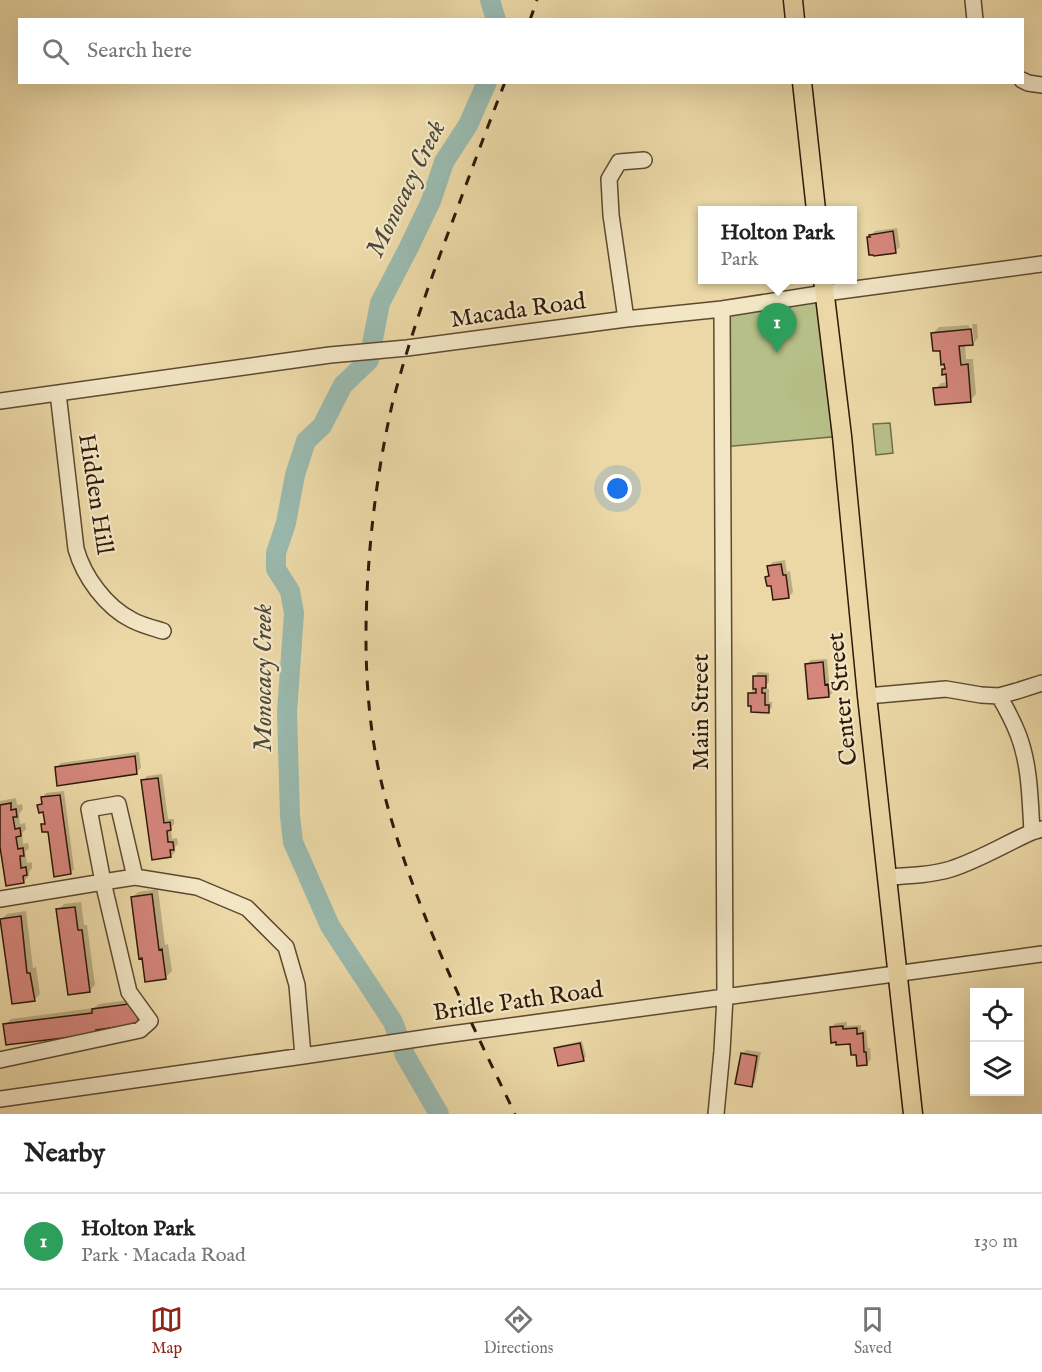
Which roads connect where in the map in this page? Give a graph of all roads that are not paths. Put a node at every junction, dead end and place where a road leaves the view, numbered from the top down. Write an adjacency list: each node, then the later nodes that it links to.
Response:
1 (794, 0): 3 (main road)
2 (973, 0): 4 (street)
3 (795, 18)
4 (975, 18)
5 (1024, 80): 7 (street)
6 (802, 84): 9 (main road)
7 (1042, 85)
8 (644, 159): 15 (street)
9 (816, 206)
10 (1042, 264): 11 (street, Macada Road)
11 (857, 283)
12 (844, 284): 13 (street, Macada Road)
13 (824, 286): 14 (street, Macada Road); 20 (main road, Center Street)
14 (722, 309): 15 (street, Macada Road); 29 (street, Main Street)
15 (626, 319): 16 (street, Macada Road)
16 (58, 393): 17 (street, Macada Road); 18 (street, Hidden Hill)
17 (0, 401)
18 (163, 631)
19 (1042, 682): 21 (street)
20 (867, 696): 21 (street); 24 (main road, Center Street)
21 (999, 696): 22 (street)
22 (1037, 831): 24 (street)
23 (135, 877): 25 (street); 25 (street); 30 (street)
24 (887, 878): 28 (main road, Center Street)
25 (103, 882): 26 (street); 31 (street)
26 (0, 899)
27 (1042, 954): 28 (street, Bridle Path Road)
28 (897, 974): 29 (street, Bridle Path Road); 34 (main road, Center Street)
29 (725, 997): 30 (street, Bridle Path Road); 33 (street, Main Street)
30 (303, 1056): 32 (street, Bridle Path Road)
31 (0, 1060)
32 (0, 1099)
33 (716, 1114)
34 (913, 1114)

